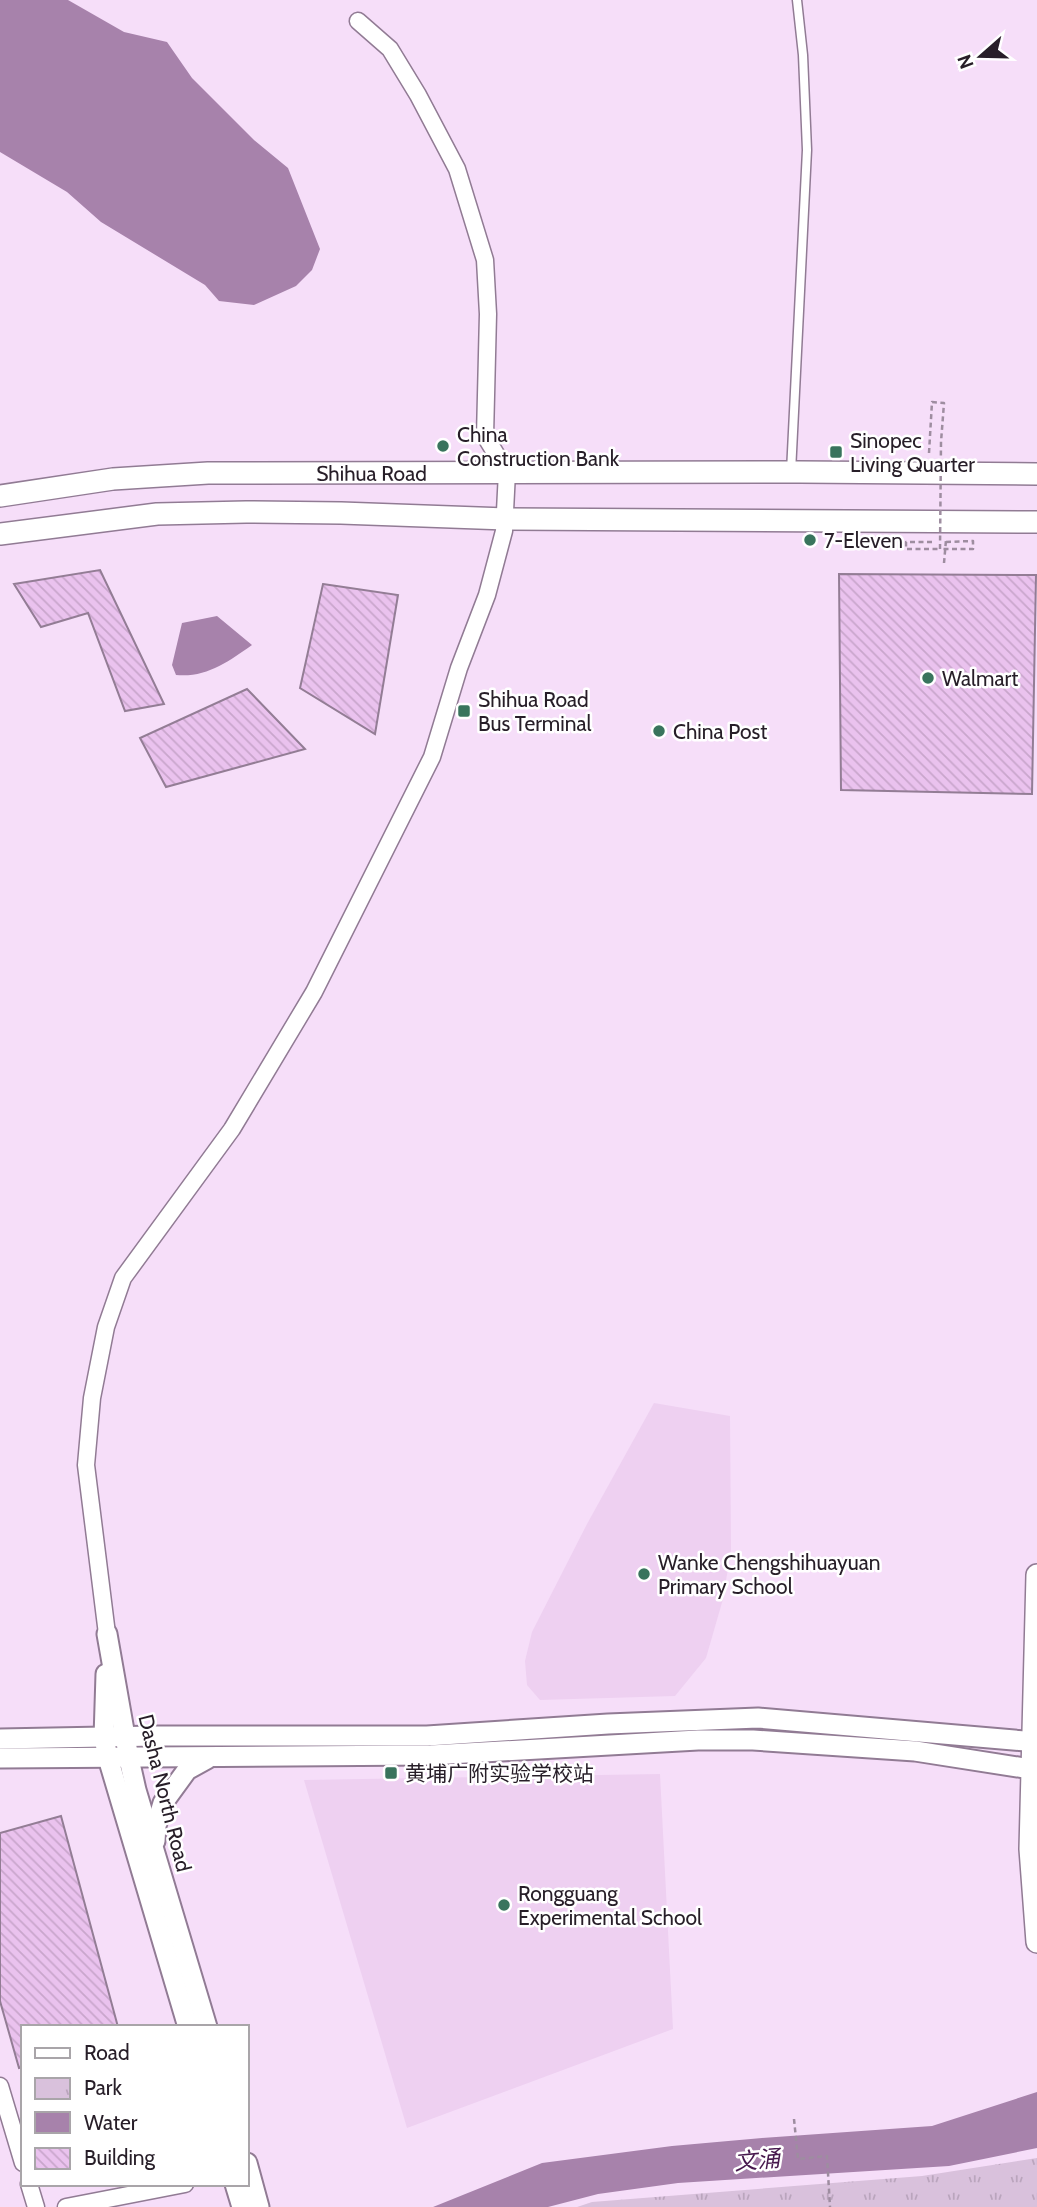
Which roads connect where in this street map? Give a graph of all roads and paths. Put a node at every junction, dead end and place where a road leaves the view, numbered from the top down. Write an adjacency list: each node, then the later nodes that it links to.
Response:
1 (797, 0): 5 (lane)
2 (358, 21): 4 (street)
3 (929, 455): 12 (path, bridge)
4 (507, 472): 5 (main road, Shihua Road); 7 (main road, Shihua Road); 8 (street)
5 (792, 472): 6 (main road, Shihua Road)
6 (1037, 474)
7 (0, 496)
8 (506, 519): 9 (main road, Shihua Road); 10 (main road, Shihua Road); 15 (street)
9 (1037, 522)
10 (0, 534)
11 (933, 542): 12 (path)
12 (940, 549): 13 (path, bridge)
13 (944, 563)
14 (1037, 1575): 19 (main road)
15 (107, 1634): 16 (street, Dasha North Road); 17 (street, Dasha North Road)
16 (125, 1737): 17 (street); 19 (street); 23 (street, Dasha North Road)
17 (104, 1738): 18 (street); 22 (street, Dasha North Road)
18 (0, 1739)
19 (1034, 1741): 24 (main road)
20 (211, 1757): 23 (street); 24 (street); 25 (street)
21 (0, 1758): 22 (street)
22 (107, 1758): 23 (street); 27 (street, Dasha North Road)
23 (128, 1759): 25 (street, Dasha North Road)
24 (1034, 1770): 26 (main road)
25 (155, 1849): 28 (street, Dasha North Road)
26 (1037, 1942)
27 (187, 2025)
28 (206, 2025)
29 (0, 2086): 31 (street)
30 (794, 2119): 40 (path)
31 (21, 2156)
32 (248, 2167): 39 (street)
33 (30, 2186): 36 (street)
34 (175, 2186): 37 (street)
35 (236, 2186): 38 (street)
36 (36, 2207)
37 (66, 2207)
38 (242, 2207)
39 (260, 2207)
40 (830, 2207)

